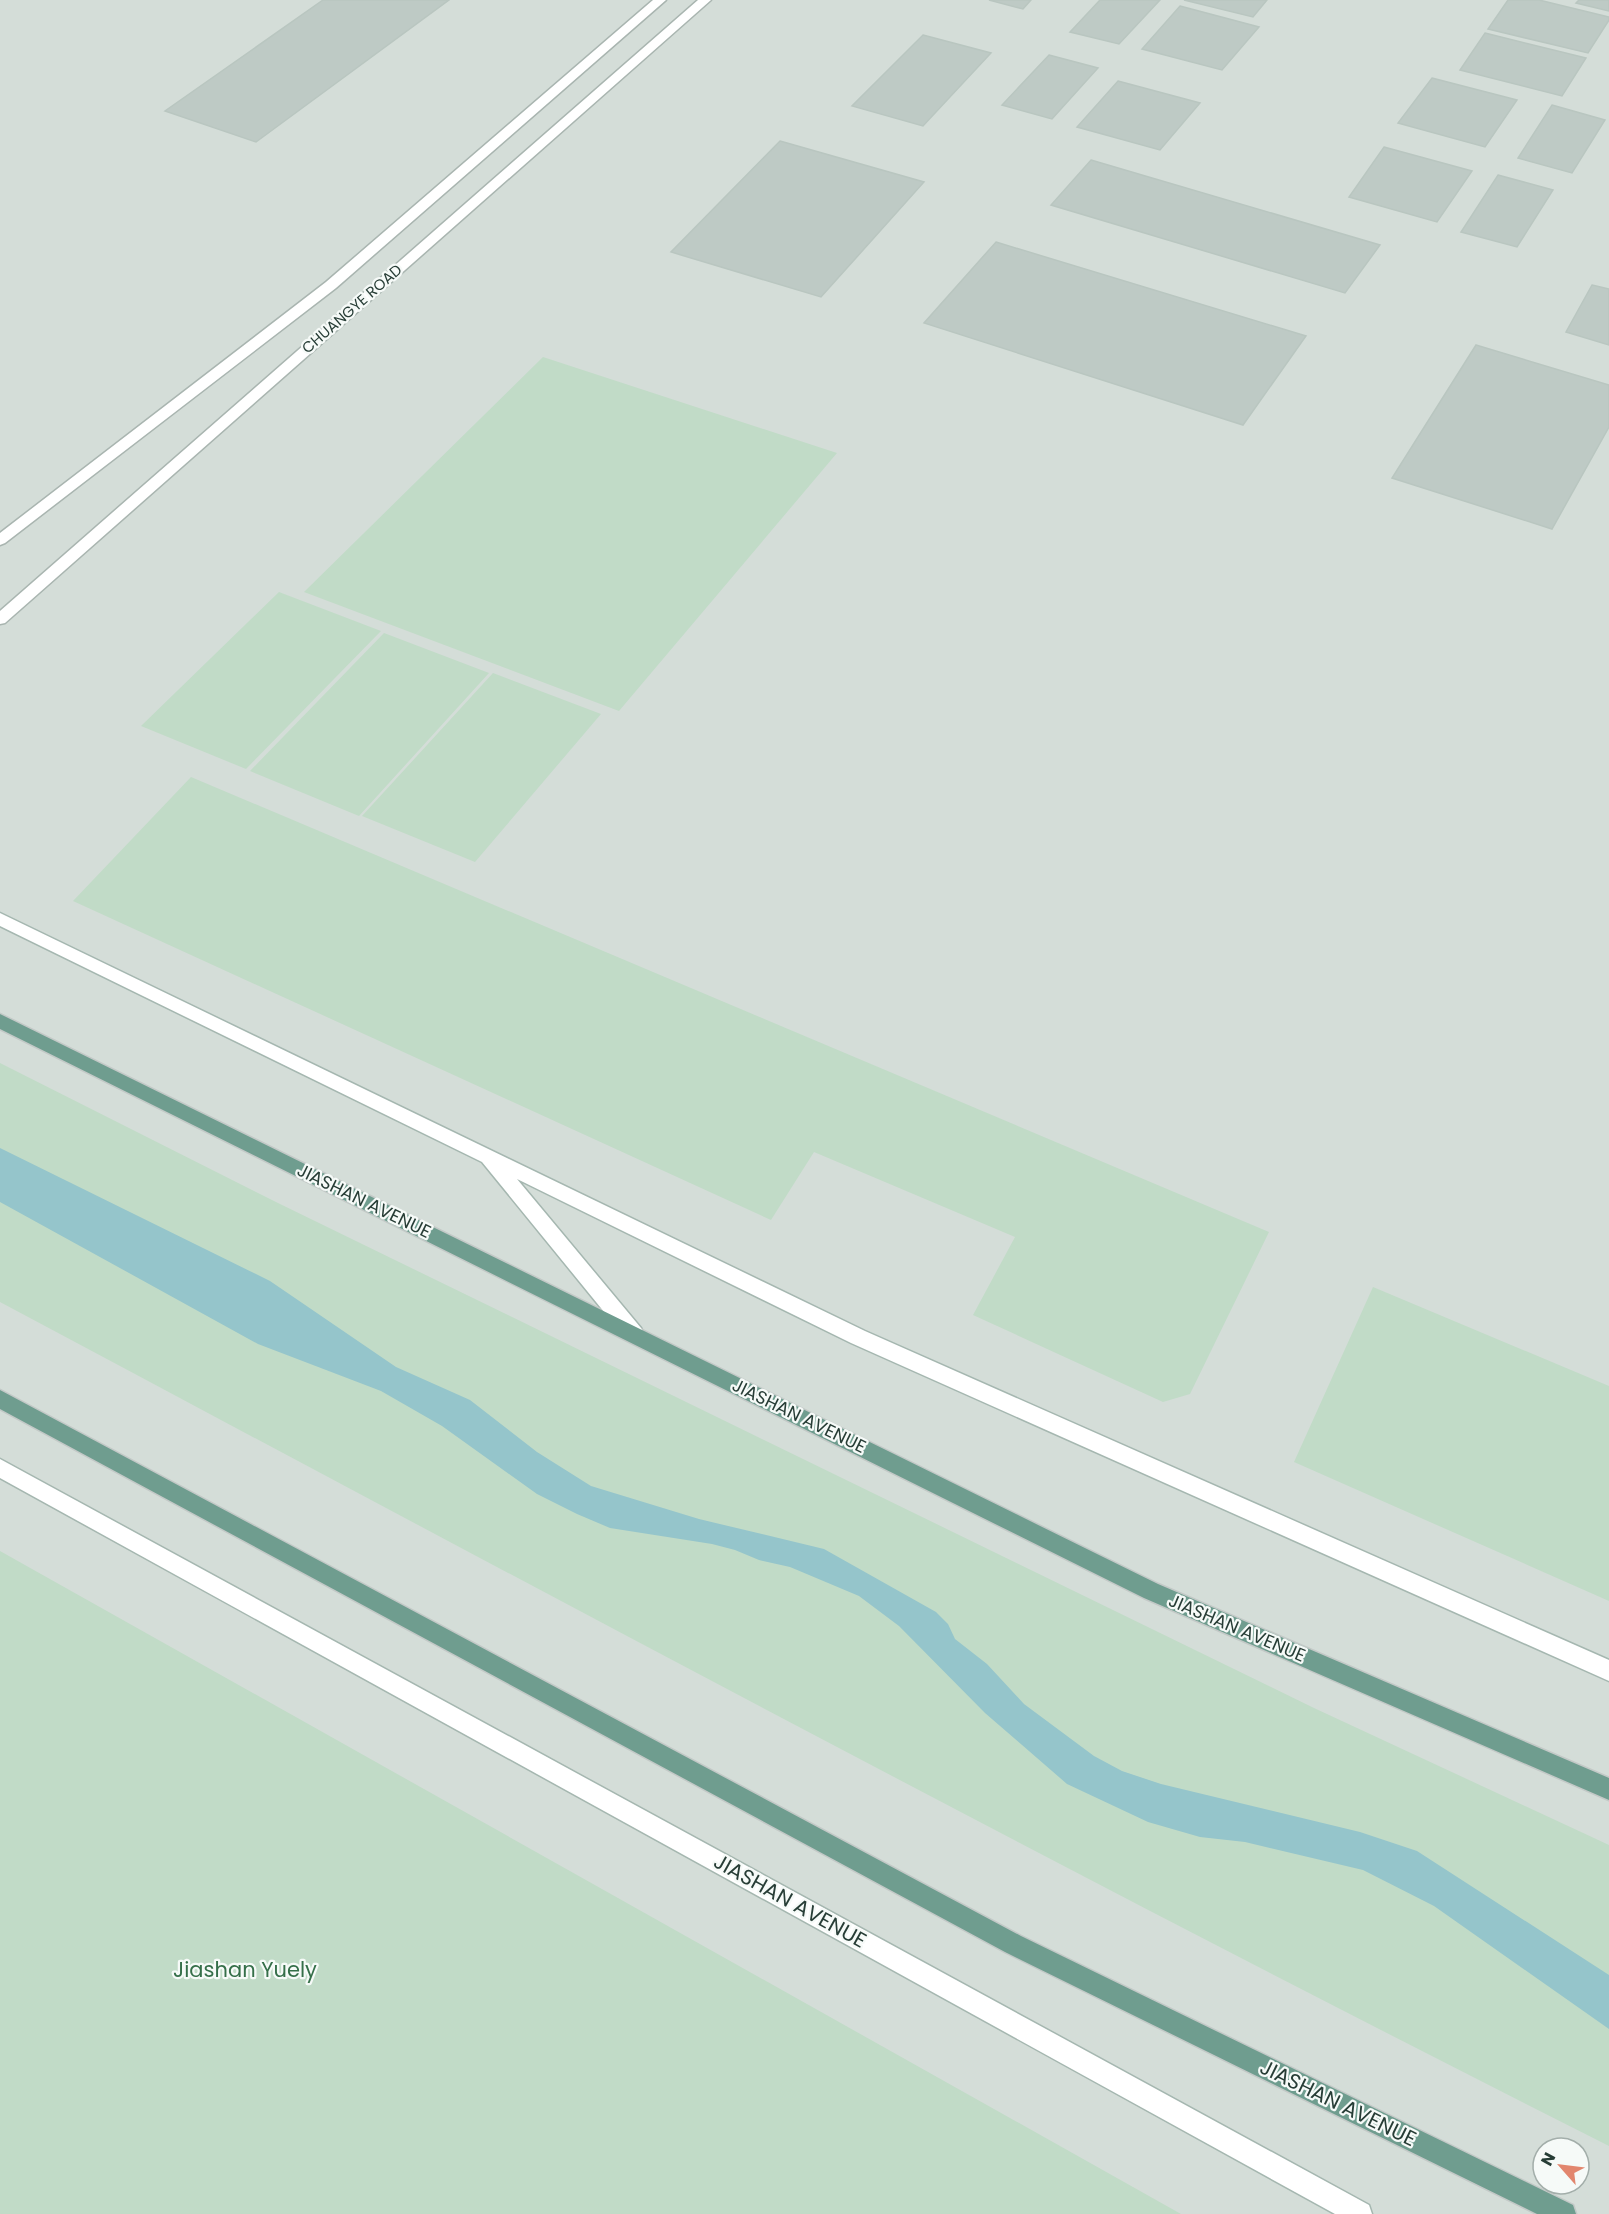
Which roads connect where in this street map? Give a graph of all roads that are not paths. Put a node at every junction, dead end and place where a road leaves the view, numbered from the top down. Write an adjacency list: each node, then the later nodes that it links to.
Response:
1 (660, 0): 3 (main road, CHUANGYE ROAD)
2 (705, 0): 4 (main road, CHUANGYE ROAD)
3 (0, 540)
4 (0, 619)
5 (0, 919): 7 (main road)
6 (0, 1021): 8 (main road, JIASHAN AVENUE)
7 (486, 1155): 8 (main road); 11 (main road)
8 (634, 1334): 12 (main road, JIASHAN AVENUE)
9 (0, 1399): 14 (main road, JIASHAN AVENUE)
10 (0, 1468): 13 (main road, JIASHAN AVENUE)
11 (1609, 1671)
12 (1609, 1789)
13 (1360, 2214)
14 (1564, 2214)

